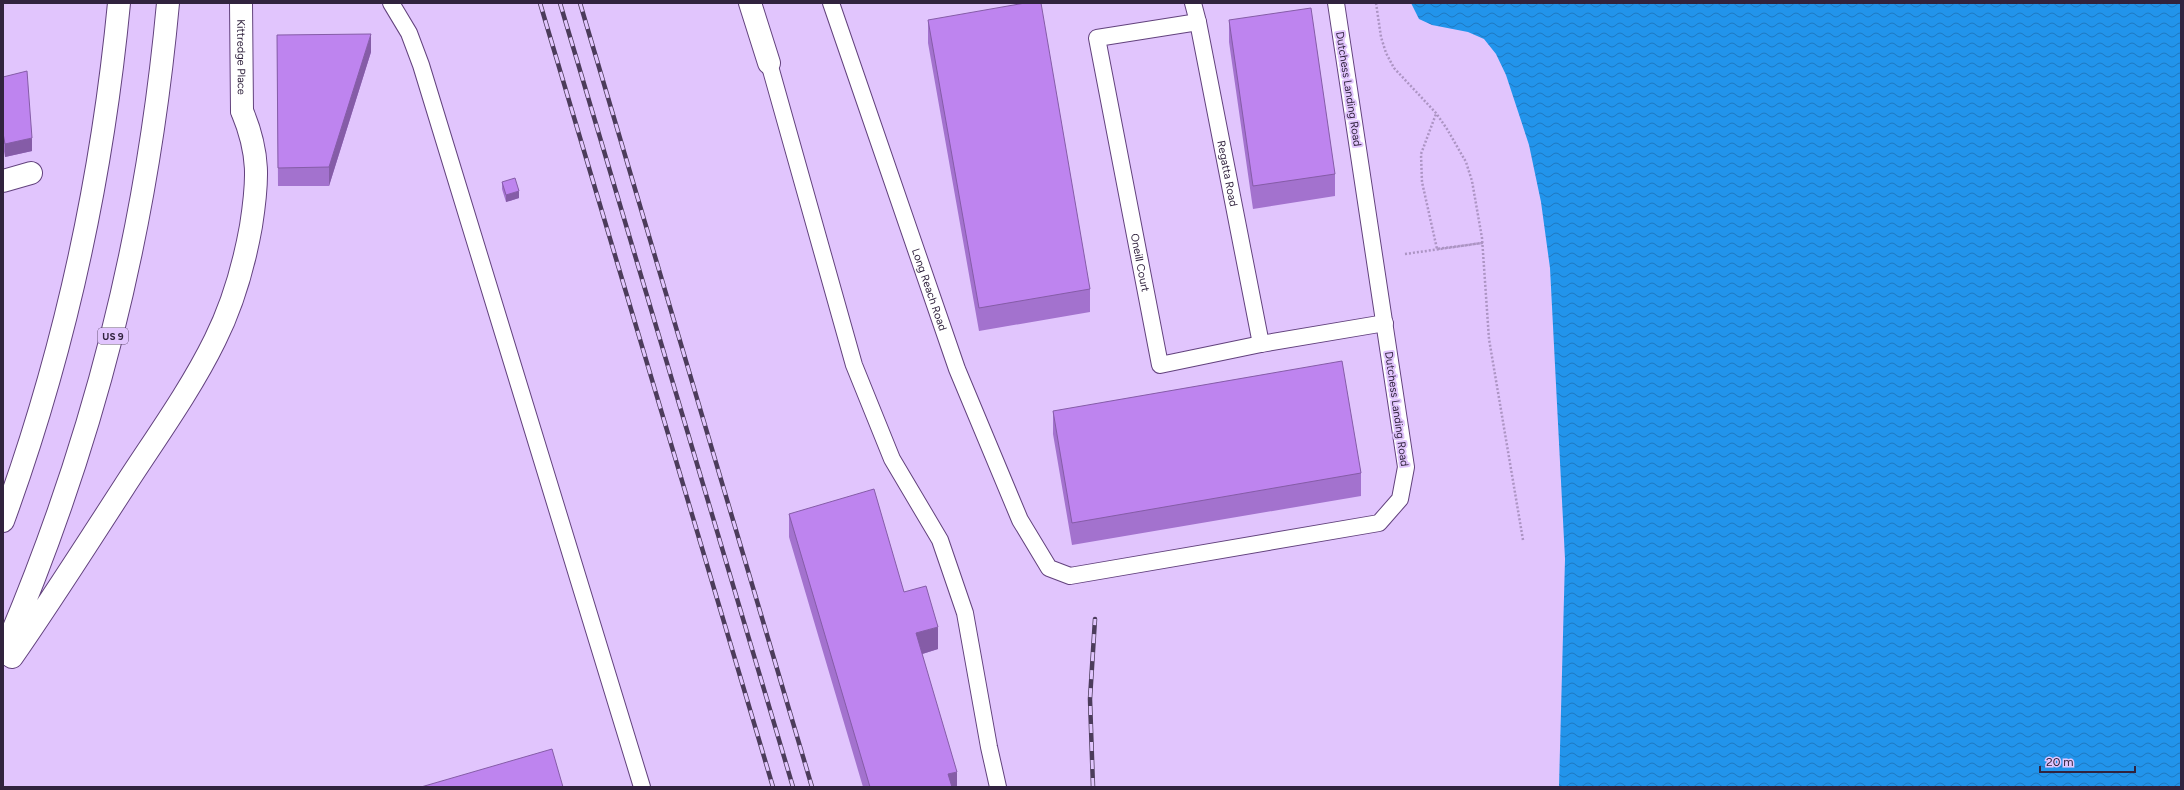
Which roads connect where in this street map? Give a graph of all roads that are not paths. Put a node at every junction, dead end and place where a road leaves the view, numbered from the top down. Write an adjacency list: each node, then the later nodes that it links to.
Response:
1 (118, 3): 15 (main road)
2 (168, 3): 17 (main road, US 9)
3 (241, 3): 18 (main road, Kittredge Place)
4 (391, 3): 19 (lane)
5 (750, 3): 10 (main road)
6 (831, 3): 16 (lane, Long Reach Road)
7 (1193, 3): 9 (lane, Regatta Road)
8 (1336, 3): 13 (lane, Dutchess Landing Road)
9 (1198, 22): 14 (lane, Regatta Road); 14 (lane, Oneill Court)
10 (769, 63): 20 (lane)
11 (31, 173): 12 (main road)
12 (3, 181)
13 (1385, 324): 14 (lane, Oneill Court); 16 (lane, Dutchess Landing Road)
14 (1261, 344)
15 (3, 521)
16 (1049, 568)
17 (3, 654)
18 (3, 669)
19 (642, 787)
20 (998, 787)

